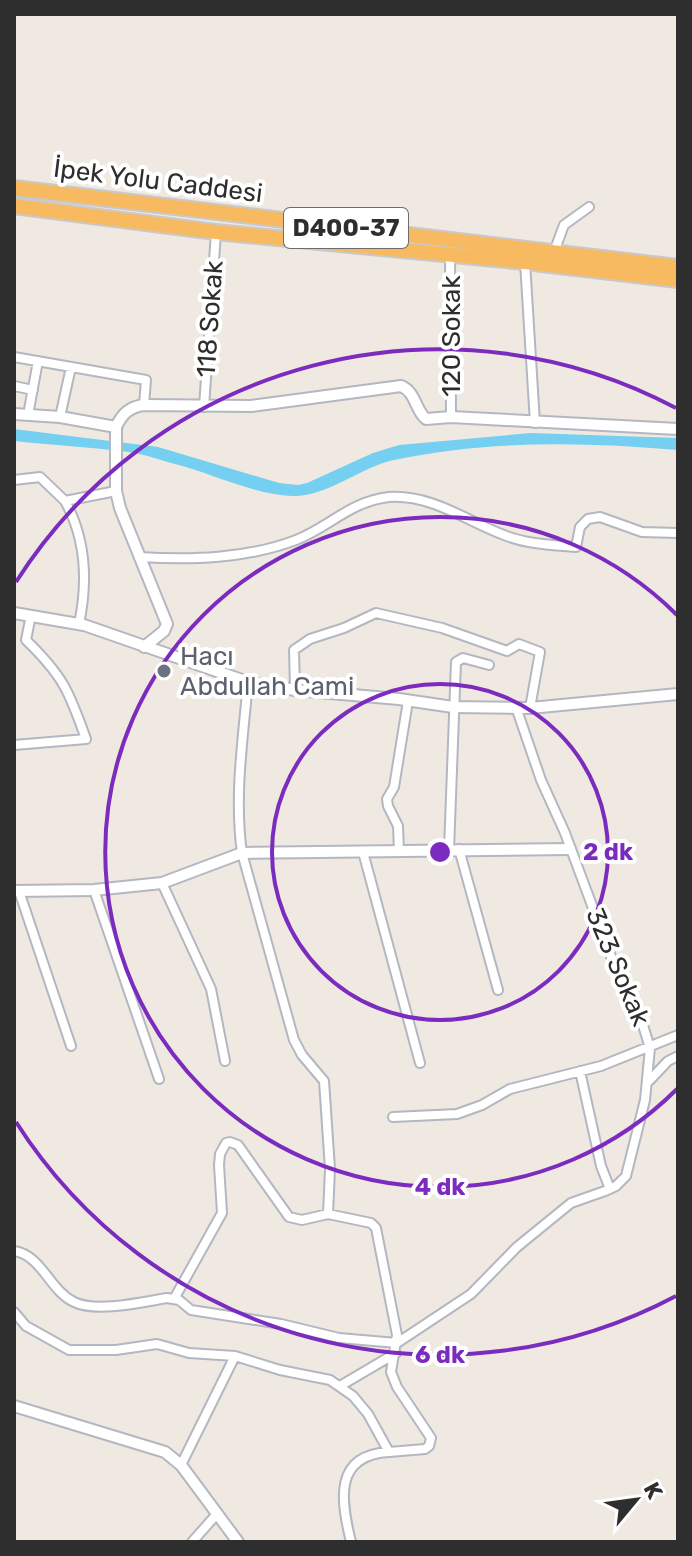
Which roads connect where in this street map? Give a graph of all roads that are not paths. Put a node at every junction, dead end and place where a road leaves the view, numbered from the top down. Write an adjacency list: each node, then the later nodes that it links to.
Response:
1 (14, 188): 5 (highway, İpek Yolu Caddesi / D400-37)
2 (14, 206): 4 (highway, İpek Yolu Caddesi / D400-37)
3 (589, 207): 5 (street)
4 (216, 232): 6 (highway, İpek Yolu Caddesi / D400-37); 16 (street, 118 Sokak)
5 (554, 252): 8 (highway, İpek Yolu Caddesi / D400-37)
6 (450, 255): 7 (highway, İpek Yolu Caddesi / D400-37); 20 (street, 120 Sokak)
7 (525, 262): 9 (highway, İpek Yolu Caddesi / D400-37); 21 (street)
8 (678, 267)
9 (678, 280)
10 (14, 357): 11 (street)
11 (38, 361): 12 (street); 14 (street)
12 (71, 367): 15 (street); 19 (street)
13 (14, 386): 14 (street)
14 (33, 390): 18 (street)
15 (144, 405): 16 (street); 23 (street)
16 (204, 407): 20 (street)
17 (14, 414): 18 (street)
18 (28, 415): 19 (street)
19 (60, 417): 23 (street)
20 (451, 417): 21 (street)
21 (535, 423): 22 (street)
22 (678, 429)
23 (116, 431): 25 (street)
24 (14, 480): 26 (street)
25 (116, 491): 26 (street); 28 (street)
26 (65, 501): 31 (street)
27 (678, 533): 28 (street)
28 (139, 557): 32 (street)
29 (14, 613): 30 (street)
30 (31, 615): 31 (street); 41 (street)
31 (79, 624): 32 (street)
32 (144, 647): 34 (street)
33 (489, 665): 38 (street)
34 (248, 682): 35 (street); 46 (street)
35 (295, 690): 37 (street); 40 (street)
36 (678, 694): 40 (street)
37 (408, 701): 38 (street); 44 (street)
38 (453, 707): 39 (street); 43 (street)
39 (516, 707): 40 (street); 42 (street, 323 Sokak)
40 (530, 708)
41 (14, 745)
42 (570, 849): 43 (street); 53 (street, 323 Sokak)
43 (454, 850): 44 (street); 50 (street)
44 (399, 851): 45 (street)
45 (363, 852): 46 (street); 56 (street)
46 (242, 853): 47 (street); 62 (street)
47 (162, 883): 48 (street); 55 (street)
48 (94, 890): 49 (street); 58 (street)
49 (16, 891): 52 (street)
50 (498, 990)
51 (678, 1035): 53 (street)
52 (71, 1046)
53 (650, 1048): 57 (street); 59 (street)
54 (678, 1056): 59 (street)
55 (225, 1061)
56 (420, 1063)
57 (580, 1071): 60 (street); 61 (street)
58 (159, 1079)
59 (647, 1083): 61 (street)
60 (393, 1117)
61 (610, 1189): 66 (street)
62 (328, 1214): 64 (street); 66 (street)
63 (14, 1251): 64 (street)
64 (174, 1299): 66 (street)
65 (14, 1312): 67 (street)
66 (396, 1348): 68 (street); 70 (street)
67 (235, 1356): 68 (street); 71 (street)
68 (340, 1386): 70 (street)
69 (14, 1406): 71 (street)
70 (389, 1452): 75 (street)
71 (181, 1465): 72 (street)
72 (216, 1515): 73 (street); 74 (street)
73 (192, 1542)
74 (238, 1542)
75 (351, 1542)

